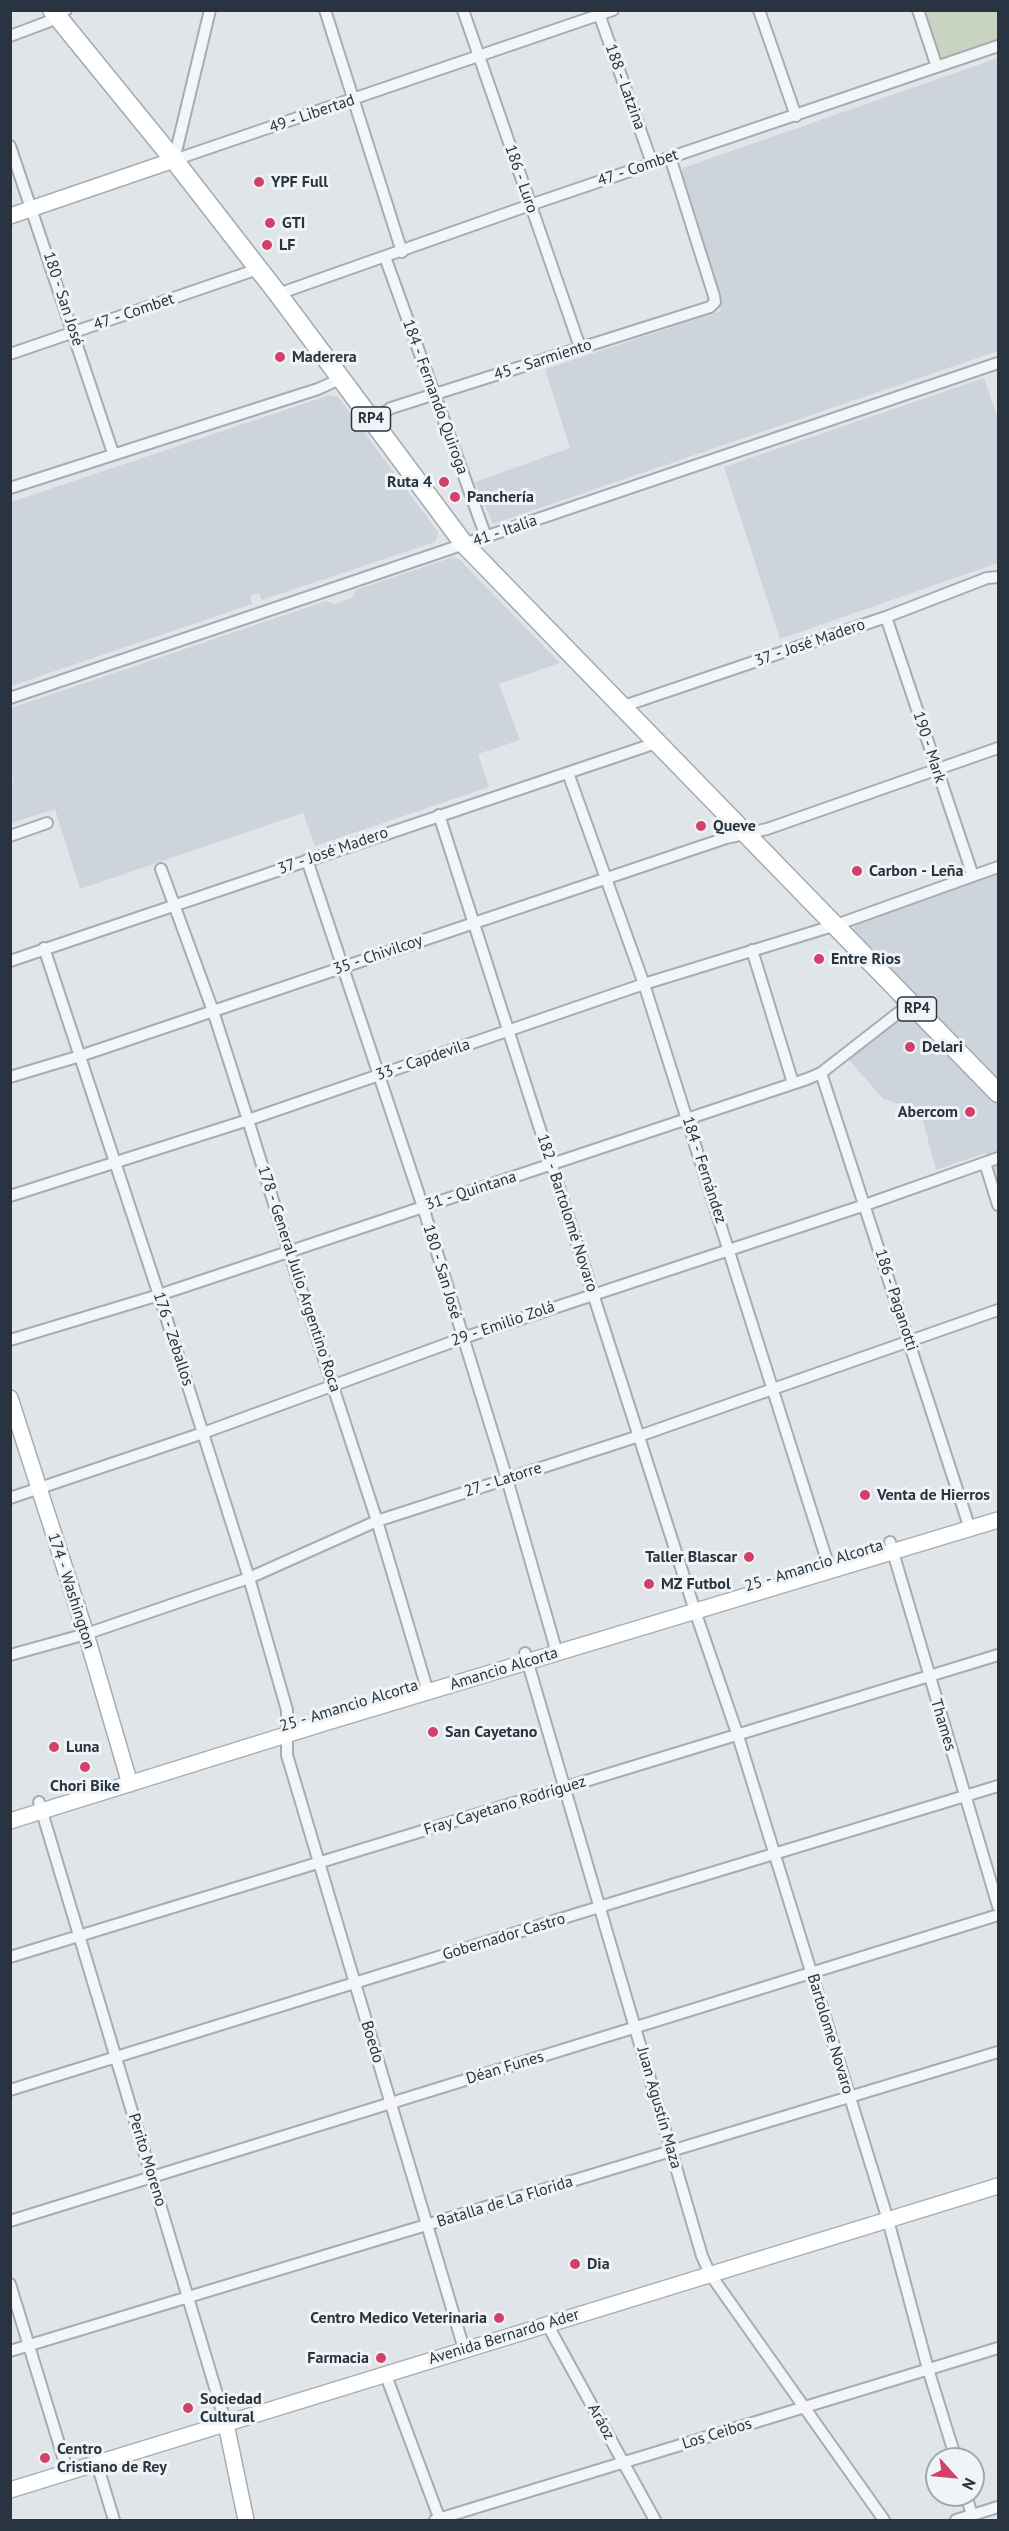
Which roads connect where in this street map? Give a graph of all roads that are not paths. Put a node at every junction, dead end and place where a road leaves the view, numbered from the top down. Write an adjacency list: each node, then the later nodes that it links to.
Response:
1 (210, 10): 17 (street)
2 (326, 10): 13 (street)
3 (463, 10): 11 (street, 186 - Luro)
4 (613, 10): 8 (street, 49 - Libertad)
5 (759, 10): 14 (street)
6 (918, 10): 12 (street)
7 (59, 13): 9 (street); 17 (main road, RP4)
8 (599, 13): 11 (street, 49 - Libertad); 18 (street, 188 - Latzina)
9 (10, 36)
10 (999, 46): 12 (street, 47 - Combet)
11 (478, 57): 13 (street, 49 - Libertad); 19 (street, 186 - Luro)
12 (937, 67): 14 (street, 47 - Combet)
13 (354, 99): 17 (street, 49 - Libertad); 22 (street)
14 (796, 116): 16 (street, 47 - Combet)
15 (10, 146): 20 (street, 180 - San José)
16 (670, 157): 18 (street, 47 - Combet); 27 (street, 45 - Sarmiento)
17 (174, 160): 20 (main road, 49 - Libertad); 24 (main road, RP4)
18 (652, 163): 19 (street, 47 - Combet)
19 (530, 205): 22 (street, 47 - Combet); 27 (street, 186 - Luro)
20 (33, 209): 21 (main road, 49 - Libertad); 26 (street, 180 - San José)
21 (10, 216)
22 (402, 252): 23 (street, 47 - Combet)
23 (385, 257): 25 (street, 47 - Combet); 31 (street, 184 - Fernando Quiroga)
24 (258, 269): 25 (main road, RP4); 26 (street, 47 - Combet)
25 (278, 294): 30 (main road, RP4)
26 (74, 333): 28 (street, 47 - Combet); 33 (street, 180 - San José)
27 (580, 347): 31 (street, 45 - Sarmiento)
28 (10, 354)
29 (999, 363): 35 (street, 41 - Italia)
30 (340, 379): 32 (main road, RP4); 33 (street)
31 (434, 394): 32 (street, 45 - Sarmiento); 35 (street, 184 - Fernando Quiroga)
32 (372, 421): 36 (main road, RP4)
33 (113, 453): 34 (street)
34 (10, 488)
35 (486, 537): 36 (street, 41 - Italia)
36 (464, 544): 39 (street, 41 - Italia); 40 (main road, RP4)
37 (999, 577): 38 (street, 37 - José Madero)
38 (886, 616): 40 (street, 37 - José Madero); 43 (street, 190 - Mark)
39 (10, 698)
40 (621, 707): 41 (main road, RP4)
41 (656, 743): 44 (street, 37 - José Madero); 47 (main road, RP4)
42 (999, 748): 43 (street, 35 - Chivilcoy)
43 (936, 770): 47 (street, 35 - Chivilcoy); 52 (street, 190 - Mark)
44 (568, 773): 45 (street, 37 - José Madero); 53 (street, 184 - Fernández)
45 (439, 815): 49 (street, 37 - José Madero); 55 (street, 182 - Bartolomé Novaro)
46 (47, 823): 48 (street)
47 (746, 834): 53 (street, 35 - Chivilcoy); 56 (main road, RP4)
48 (10, 836)
49 (307, 860): 54 (street, 37 - José Madero); 60 (street, 180 - San José)
50 (999, 867): 52 (street, 33 - Capdevila)
51 (161, 869): 54 (street, 178 - General Julio Argentino Roca)
52 (973, 876): 56 (street, 33 - Capdevila)
53 (607, 879): 55 (street, 35 - Chivilcoy); 61 (street, 184 - Fernández)
54 (176, 906): 57 (street, 37 - José Madero); 63 (street, 178 - General Julio Argentino Roca)
55 (474, 922): 60 (street, 35 - Chivilcoy); 64 (street, 182 - Bartolomé Novaro)
56 (836, 926): 58 (street, 33 - Capdevila); 62 (main road, RP4)
57 (44, 948): 59 (street, 37 - José Madero); 65 (street, 176 - Zeballos)
58 (752, 950): 61 (street, 33 - Capdevila); 69 (street)
59 (10, 961)
60 (343, 968): 63 (street, 35 - Chivilcoy); 67 (street, 180 - San José)
61 (644, 984): 64 (street, 33 - Capdevila); 71 (street, 184 - Fernández)
62 (911, 1003): 66 (street, 31 - Quintana); 70 (main road, RP4)
63 (213, 1011): 65 (street, 35 - Chivilcoy); 72 (street, 178 - General Julio Argentino Roca)
64 (508, 1030): 67 (street, 33 - Capdevila); 76 (street, 182 - Bartolomé Novaro)
65 (80, 1056): 68 (street, 35 - Chivilcoy); 74 (street, 176 - Zeballos)
66 (821, 1072): 69 (street, 31 - Quintana); 78 (street, 186 - Paganotti)
67 (379, 1075): 72 (street, 33 - Capdevila); 80 (street, 180 - San José)
68 (10, 1077)
69 (793, 1083): 71 (street, 31 - Quintana)
70 (999, 1093)
71 (686, 1118): 76 (street, 31 - Quintana); 81 (street, 184 - Fernández)
72 (248, 1120): 74 (street, 33 - Capdevila); 82 (street, 178 - General Julio Argentino Roca)
73 (999, 1158): 75 (street, 29 - Emilio Zolá)
74 (115, 1162): 77 (street, 33 - Capdevila); 84 (street, 176 - Zeballos)
75 (985, 1163): 78 (street, 29 - Emilio Zolá); 79 (street)
76 (552, 1164): 80 (street, 31 - Quintana); 83 (street, 182 - Bartolomé Novaro)
77 (10, 1196)
78 (865, 1205): 81 (street, 29 - Emilio Zolá); 88 (street, 186 - Paganotti)
79 (999, 1205)
80 (423, 1207): 82 (street, 31 - Quintana); 86 (street, 180 - San José)
81 (730, 1249): 83 (street, 29 - Emilio Zolá); 90 (street, 184 - Fernández)
82 (289, 1252): 84 (street, 31 - Quintana); 89 (street, 178 - General Julio Argentino Roca)
83 (593, 1293): 86 (street, 29 - Emilio Zolá); 93 (street, 182 - Bartolomé Novaro)
84 (159, 1295): 87 (street, 31 - Quintana); 92 (street, 176 - Zeballos)
85 (999, 1310): 88 (street, 27 - Latorre)
86 (462, 1338): 89 (street, 29 - Emilio Zolá); 94 (street, 180 - San José)
87 (10, 1340)
88 (909, 1342): 90 (street, 27 - Latorre); 100 (street, 186 - Paganotti)
89 (334, 1385): 92 (street, 29 - Emilio Zolá); 99 (street, 178 - General Julio Argentino Roca)
90 (773, 1389): 93 (street, 27 - Latorre); 102 (street, 184 - Fernández)
91 (10, 1398): 95 (main road, 174 - Washington)
92 (203, 1433): 95 (street, 29 - Emilio Zolá); 103 (street, 176 - Zeballos)
93 (639, 1436): 94 (street, 27 - Latorre); 104 (street, 182 - Bartolomé Novaro)
94 (507, 1479): 99 (street, 27 - Latorre); 106 (street, 180 - San José)
95 (39, 1491): 96 (street, 29 - Emilio Zolá); 105 (main road, 174 - Washington)
96 (10, 1498)
97 (999, 1510): 100 (main road, 25 - Amancio Alcorta)
98 (999, 1520): 100 (main road)
99 (378, 1521): 103 (street, 27 - Latorre); 111 (street, 178 - General Julio Argentino Roca)
100 (969, 1524): 101 (main road, 25 - Amancio Alcorta)
101 (892, 1546): 102 (main road, 25 - Amancio Alcorta); 110 (street, Thames)
102 (829, 1566): 104 (main road, 25 - Amancio Alcorta)
103 (249, 1578): 105 (street, 27 - Latorre); 112 (street, 176 - Zeballos)
104 (694, 1607): 106 (main road, 25 - Amancio Alcorta); 113 (street, Bartolome Novaro)
105 (86, 1634): 107 (street, 27 - Latorre); 114 (main road, 174 - Washington)
106 (556, 1648): 109 (main road, Amancio Alcorta)
107 (10, 1655)
108 (999, 1655): 110 (street, Fray Cayetano Rodríguez)
109 (526, 1657): 111 (main road, Amancio Alcorta); 116 (street, Juan Agustín Maza)
110 (928, 1676): 113 (street, Fray Cayetano Rodríguez); 117 (street, Thames)
111 (427, 1687): 112 (main road, Amancio Alcorta)
112 (288, 1730): 114 (main road, 25 - Amancio Alcorta); 122 (street, Boedo)
113 (738, 1736): 116 (street, Fray Cayetano Rodríguez); 121 (street, Bartolome Novaro)
114 (129, 1780): 118 (main road, 25 - Amancio Alcorta)
115 (999, 1786): 117 (street, Gobernador Castro)
116 (563, 1788): 122 (street, Fray Cayetano Rodríguez); 124 (street, Juan Agustín Maza)
117 (965, 1797): 121 (street, Gobernador Castro); 123 (street, Thames)
118 (40, 1806): 119 (main road, 25 - Amancio Alcorta); 120 (main road); 126 (street, Perito Moreno)
119 (10, 1811)
120 (10, 1821)
121 (775, 1856): 124 (street, Gobernador Castro); 128 (street, Bartolome Novaro)
122 (318, 1863): 126 (street, Fray Cayetano Rodríguez); 129 (street, Boedo)
123 (999, 1906)
124 (599, 1907): 129 (street, Gobernador Castro); 130 (street, Juan Agustín Maza)
125 (999, 1915): 128 (street, Déan Funes)
126 (79, 1936): 127 (street, Fray Cayetano Rodríguez); 132 (street, Perito Moreno)
127 (10, 1957)
128 (811, 1973): 130 (street, Déan Funes); 134 (street, Bartolome Novaro)
129 (354, 1984): 132 (street, Gobernador Castro); 135 (street, Boedo)
130 (635, 2028): 135 (street, Déan Funes); 136 (street, Juan Agustín Maza)
131 (999, 2052): 134 (street, Batalla de La Florida)
132 (116, 2058): 133 (street, Gobernador Castro); 137 (street, Perito Moreno)
133 (10, 2090)
134 (850, 2098): 136 (street, Batalla de La Florida); 139 (street, Bartolome Novaro)
135 (390, 2104): 137 (street, Déan Funes); 141 (street, Boedo)
136 (672, 2151): 141 (street, Batalla de La Florida); 142 (street, Juan Agustín Maza)
137 (152, 2178): 140 (street, Déan Funes); 144 (street, Perito Moreno)
138 (999, 2186): 139 (main road, Avenida Bernardo Ader)
139 (888, 2220): 142 (main road, Avenida Bernardo Ader); 150 (street, Bartolome Novaro)
140 (10, 2221)
141 (427, 2225): 144 (street, Batalla de La Florida); 148 (street, Boedo)
142 (710, 2274): 145 (main road, Avenida Bernardo Ader); 152 (street, Juan Agustín Maza)
143 (10, 2284): 146 (street)
144 (189, 2299): 146 (street, Batalla de La Florida); 153 (street, Perito Moreno)
145 (547, 2324): 148 (main road, Avenida Bernardo Ader); 155 (street, Aráoz)
146 (29, 2345): 149 (street, Batalla de La Florida); 157 (street)
147 (999, 2348): 150 (street, Los Ceibos)
148 (464, 2349): 151 (main road, Avenida Bernardo Ader)
149 (10, 2351)
150 (928, 2369): 152 (street, Los Ceibos); 154 (street, Bartolome Novaro)
151 (385, 2373): 153 (main road, Avenida Bernardo Ader); 164 (street)
152 (806, 2407): 155 (street, Los Ceibos); 166 (street, Juan Agustín Maza)
153 (226, 2424): 156 (main road, Avenida Bernardo Ader); 163 (main road, Perito Moreno)
154 (952, 2447)
155 (623, 2463): 164 (street, Los Ceibos); 165 (street, Aráoz)
156 (97, 2464): 157 (main road, Avenida Bernardo Ader); 162 (street)
157 (68, 2473): 158 (main road, Avenida Bernardo Ader)
158 (10, 2490)
159 (969, 2507): 161 (street)
160 (999, 2507): 161 (street)
161 (972, 2516): 167 (street)
162 (114, 2520)
163 (246, 2520)
164 (438, 2520)
165 (655, 2520)
166 (884, 2520)
167 (956, 2520)

